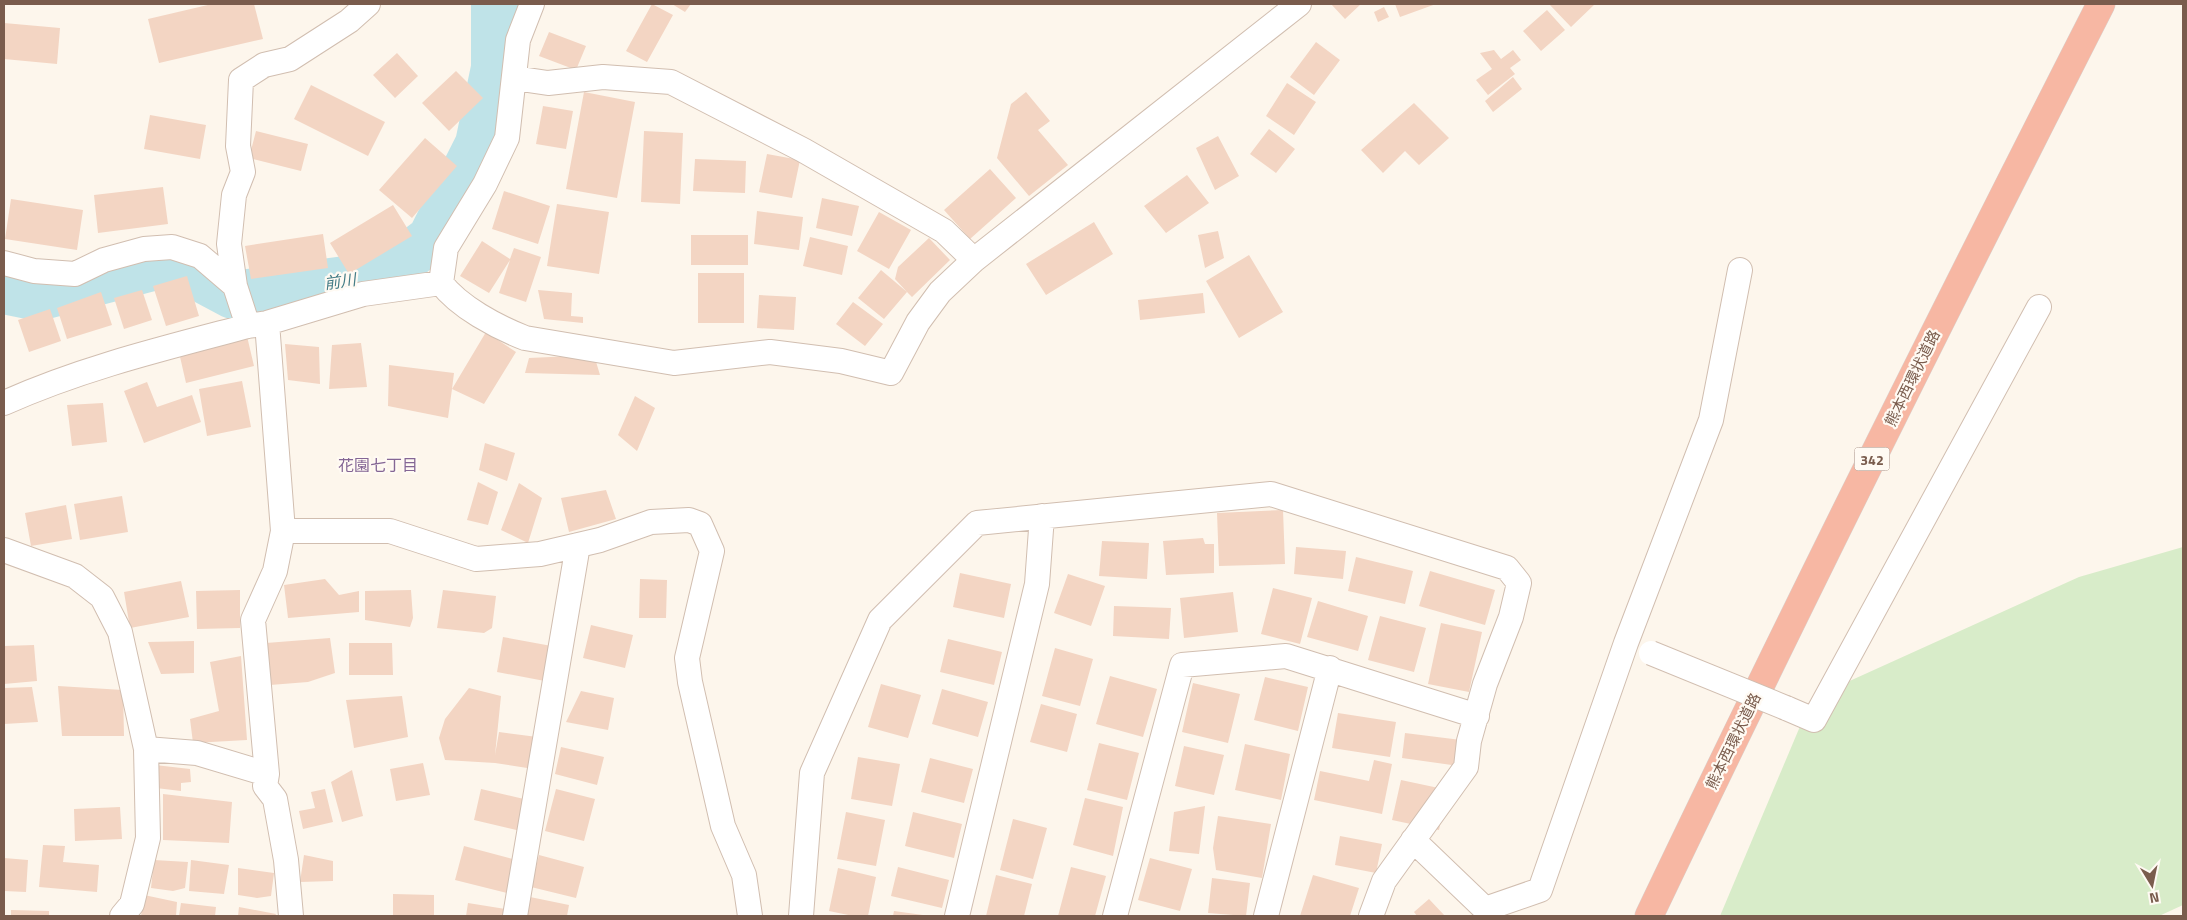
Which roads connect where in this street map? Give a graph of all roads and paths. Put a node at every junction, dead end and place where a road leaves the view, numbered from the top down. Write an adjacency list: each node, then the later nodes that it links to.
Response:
1 (368, 4): 11 (street)
2 (532, 4): 5 (street)
3 (1299, 4): 6 (street)
4 (2101, 4): 32 (highway, 熊本西環状道路 / 342)
5 (514, 78): 6 (street); 9 (street)
6 (974, 260): 9 (street)
7 (4, 262): 11 (street)
8 (1740, 270): 17 (street)
9 (441, 283): 11 (street)
10 (2039, 307): 17 (street, bridge)
11 (248, 311): 12 (street); 14 (street)
12 (4, 404)
13 (1042, 516): 19 (street); 27 (street); 28 (street)
14 (283, 531): 15 (street); 21 (street)
15 (578, 545): 25 (street); 26 (street)
16 (4, 550): 20 (street)
17 (1626, 643): 22 (street)
18 (1330, 668): 19 (street); 29 (street); 30 (street)
19 (1477, 716): 22 (street)
20 (146, 749): 21 (street); 23 (street)
21 (267, 774): 24 (street)
22 (1413, 840): 31 (street)
23 (122, 916)
24 (291, 916)
25 (515, 916)
26 (750, 916)
27 (801, 916)
28 (957, 916)
29 (1115, 916)
30 (1266, 916)
31 (1371, 916)
32 (1649, 916)

